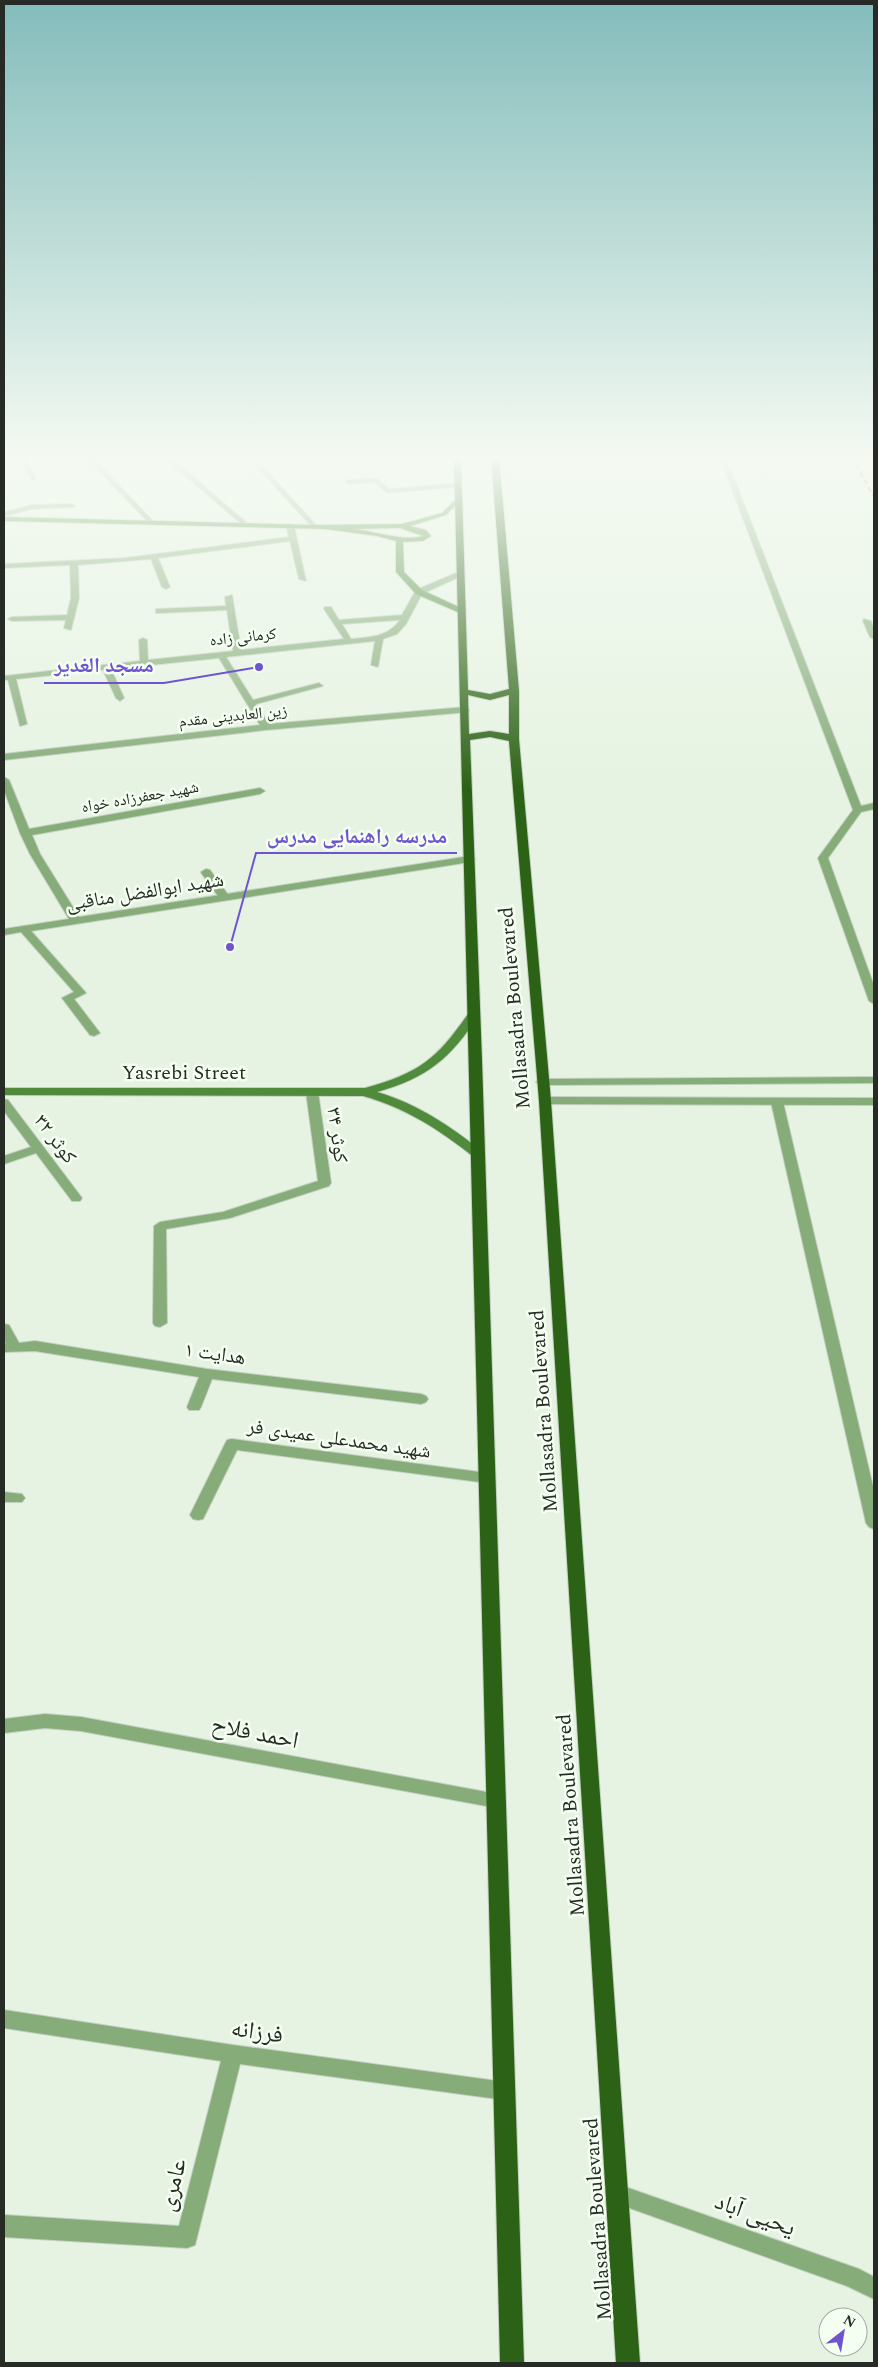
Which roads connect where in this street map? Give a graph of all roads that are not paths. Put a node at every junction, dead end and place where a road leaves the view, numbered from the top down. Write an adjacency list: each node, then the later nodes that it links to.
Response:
1 (74, 567): 17 (street)
2 (158, 567): 10 (street)
3 (300, 567): 9 (street)
4 (400, 567): 11 (main road)
5 (459, 567): 8 (highway, Mollasadra Boulevared)
6 (504, 567): 34 (highway, Mollasadra Boulevared)
7 (765, 567): 48 (street)
8 (459, 574): 11 (street); 16 (highway, Mollasadra Boulevared)
9 (303, 579)
10 (166, 587)
11 (419, 592): 16 (main road); 18 (street, کرمانی زاده)
12 (229, 597): 13 (street)
13 (231, 608): 15 (street); 27 (street)
14 (328, 609): 21 (street)
15 (159, 610)
16 (460, 612): 35 (highway, Mollasadra Boulevared)
17 (71, 617): 19 (street); 22 (street)
18 (406, 617): 21 (street); 24 (street, کرمانی زاده)
19 (12, 618)
20 (867, 621): 23 (street)
21 (337, 622): 26 (street)
22 (68, 628)
23 (874, 637)
24 (379, 638): 26 (street, کرمانی زاده); 30 (street)
25 (143, 640): 29 (street)
26 (349, 641): 27 (street, کرمانی زاده)
27 (237, 653): 28 (street, کرمانی زاده)
28 (221, 655): 29 (street, کرمانی زاده); 37 (street)
29 (144, 663): 31 (street, کرمانی زاده)
30 (375, 665)
31 (106, 667): 32 (street, کرمانی زاده); 36 (street)
32 (7, 677): 39 (street)
33 (319, 686): 37 (street)
34 (514, 691): 35 (highway); 42 (highway, Mollasadra Boulevared)
35 (465, 692): 38 (highway, Mollasadra Boulevared)
36 (120, 698)
37 (250, 703): 40 (street)
38 (465, 710): 40 (street, زین العابدینی مقدم); 41 (highway, Mollasadra Boulevared)
39 (23, 724)
40 (266, 727): 43 (street, زین العابدینی مقدم)
41 (466, 738): 42 (highway); 50 (highway, Mollasadra Boulevared)
42 (514, 739): 61 (highway, Mollasadra Boulevared)
43 (4, 757)
44 (4, 780): 46 (street)
45 (260, 791): 49 (street, شهید جعفرزاده خواه)
46 (9, 806): 49 (street)
47 (874, 806): 48 (street)
48 (858, 810): 56 (street)
49 (25, 833): 53 (street)
50 (470, 858): 52 (street, شهید ابوالفضل مناقبی); 57 (highway, Mollasadra Boulevared)
51 (206, 872): 52 (street)
52 (225, 898): 53 (street, شهید ابوالفضل مناقبی)
53 (76, 921): 54 (street, شهید ابوالفضل مناقبی)
54 (24, 929): 55 (street, شهید ابوالفضل مناقبی); 58 (street)
55 (5, 930)
56 (874, 1001)
57 (474, 1013): 64 (main road); 70 (highway, Mollasadra Boulevared)
58 (94, 1033)
59 (772, 1080): 60 (street); 61 (street); 66 (street)
60 (874, 1080)
61 (542, 1082): 65 (highway, Mollasadra Boulevared)
62 (4, 1092): 63 (main road, Yasrebi Street)
63 (312, 1092): 64 (main road, Yasrebi Street); 73 (street, کوثر ۳۴)
64 (365, 1092): 70 (main road)
65 (545, 1101): 66 (street); 87 (highway, Mollasadra Boulevared)
66 (777, 1102): 67 (street); 81 (street)
67 (874, 1102)
68 (4, 1103): 69 (street, کوثر ۳۲)
69 (39, 1148): 71 (street); 72 (street, کوثر ۳۲)
70 (478, 1156): 79 (highway, Mollasadra Boulevared)
71 (4, 1160)
72 (76, 1198)
73 (160, 1322)
74 (4, 1328): 75 (street)
75 (9, 1347): 76 (street, هدایت ۱)
76 (207, 1374): 77 (street, هدایت ۱); 78 (street)
77 (421, 1399)
78 (194, 1407)
79 (487, 1478): 80 (street, شهید محمدعلی عمیدی فر); 83 (highway, Mollasadra Boulevared)
80 (198, 1515)
81 (874, 1524)
82 (4, 1726): 83 (street, احمد فلاح)
83 (497, 1801): 86 (highway, Mollasadra Boulevared)
84 (4, 2019): 85 (street, فرزانه)
85 (233, 2054): 86 (street, فرزانه); 88 (street, عامری)
86 (504, 2091): 90 (highway, Mollasadra Boulevared)
87 (617, 2194): 89 (street, یحیی آباد); 91 (highway, Mollasadra Boulevared)
88 (4, 2226)
89 (874, 2288)
90 (512, 2363)
91 (628, 2363)

